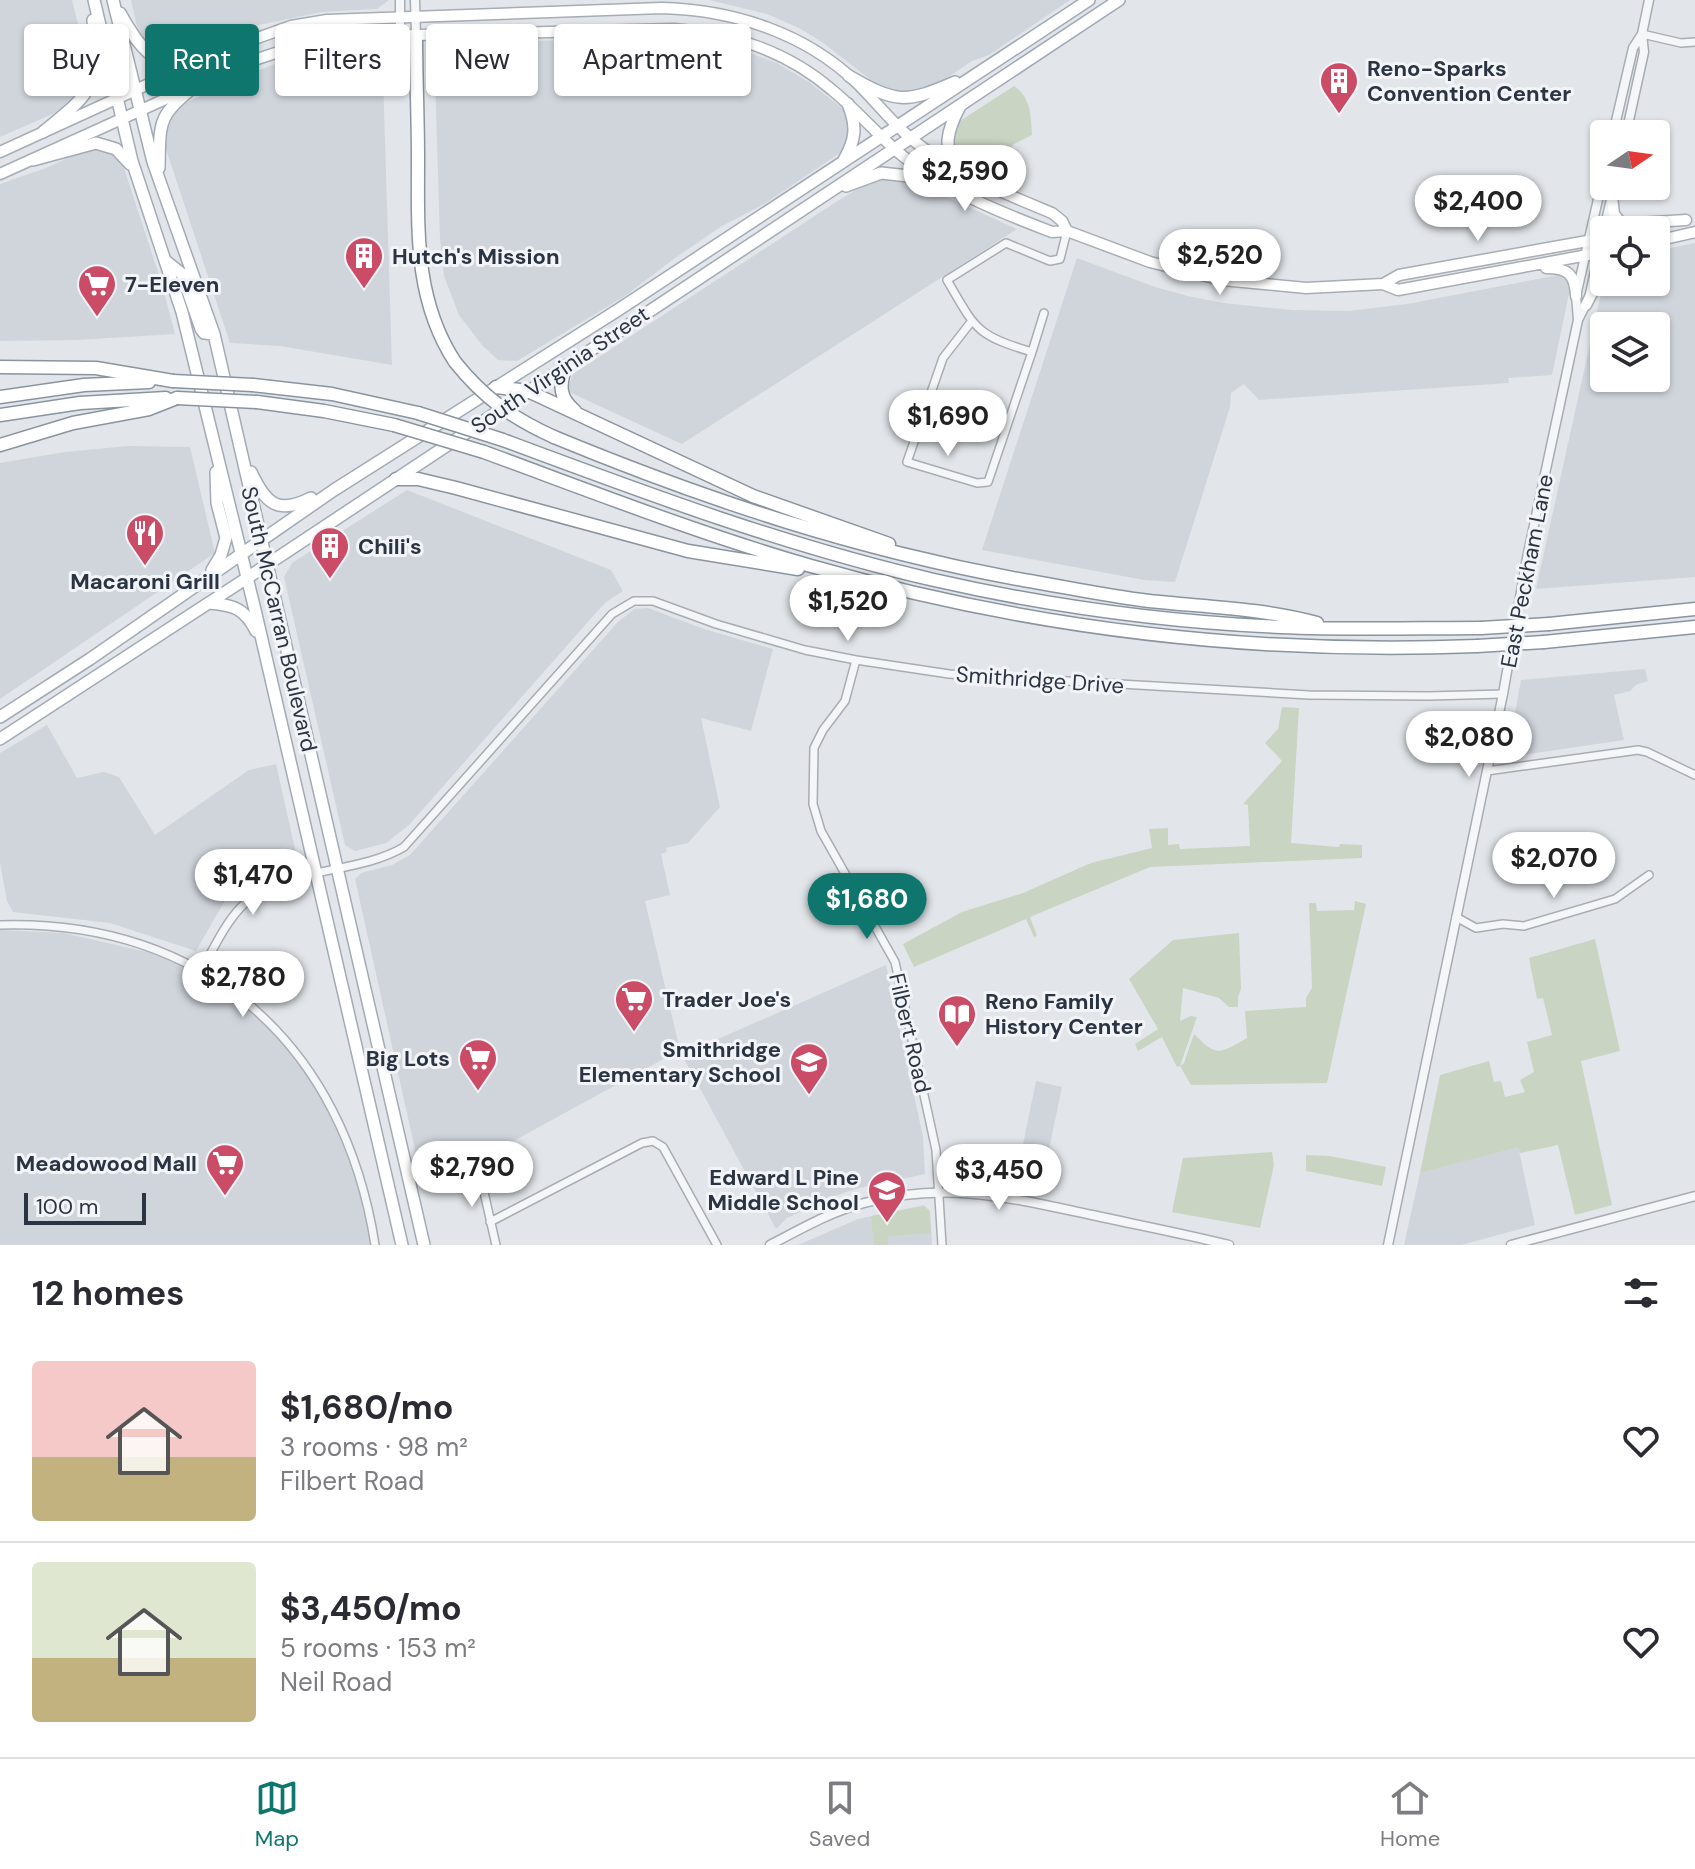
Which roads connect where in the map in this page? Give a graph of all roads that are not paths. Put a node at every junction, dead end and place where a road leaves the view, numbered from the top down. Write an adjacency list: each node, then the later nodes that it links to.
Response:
1 (92, 0): 23 (main road, South McCarran Boulevard); 31 (main road)
2 (113, 0): 16 (main road); 20 (main road, South McCarran Boulevard)
3 (400, 0): 8 (street)
4 (415, 0): 9 (street)
5 (1119, 0): 25 (main road, South Virginia Street)
6 (1649, 0): 11 (street)
7 (1085, 2): 17 (main road, South Virginia Street)
8 (400, 17): 9 (main road); 10 (street); 14 (main road)
9 (416, 17): 13 (street); 18 (main road)
10 (400, 24)
11 (1642, 34): 15 (street); 28 (street); 29 (street)
12 (410, 35): 13 (main road)
13 (416, 35): 24 (main road); 88 (highway, bridge)
14 (259, 36)
15 (1695, 42)
16 (145, 49)
17 (981, 71): 18 (main road); 30 (main road, South Virginia Street)
18 (849, 76): 30 (main road)
19 (145, 86): 20 (main road)
20 (135, 90): 23 (main road); 26 (main road, South McCarran Boulevard)
21 (171, 96): 26 (main road)
22 (185, 96): 42 (main road)
23 (117, 98): 27 (main road, South McCarran Boulevard); 31 (main road)
24 (848, 104): 32 (main road); 37 (main road)
25 (960, 104): 33 (main road, South Virginia Street); 38 (main road)
26 (140, 110): 27 (main road); 42 (main road, South McCarran Boulevard)
27 (123, 119): 36 (main road); 39 (main road, South McCarran Boulevard)
28 (1616, 120)
29 (1629, 120)
30 (898, 127): 32 (main road, South Virginia Street); 33 (main road)
31 (43, 132): 35 (main road)
32 (882, 137): 34 (main road); 37 (main road, South Virginia Street)
33 (910, 138): 34 (main road, South Virginia Street); 38 (main road)
34 (894, 148): 41 (main road); 43 (main road, South Virginia Street)
35 (0, 152)
36 (33, 160): 39 (main road); 40 (main road)
37 (843, 163): 56 (main road, South Virginia Street)
38 (958, 171): 48 (main road)
39 (135, 172): 54 (main road, South McCarran Boulevard)
40 (0, 174)
41 (936, 179): 43 (main road); 48 (main road)
42 (158, 180): 66 (main road, South McCarran Boulevard)
43 (820, 197): 59 (main road, South Virginia Street)
44 (1598, 200): 51 (street, East Peckham Lane)
45 (1613, 200): 46 (main road)
46 (1690, 219): 47 (main road)
47 (1670, 223)
48 (1067, 231): 57 (main road); 65 (street)
49 (1695, 232): 50 (main road)
50 (1670, 238)
51 (1589, 241): 53 (street, East Peckham Lane); 57 (main road)
52 (1590, 255): 53 (main road)
53 (1585, 256): 55 (main road); 60 (street, East Peckham Lane)
54 (167, 262): 66 (main road); 79 (main road, South McCarran Boulevard)
55 (1516, 269): 57 (main road); 60 (main road)
56 (667, 278): 59 (main road); 71 (main road, South Virginia Street)
57 (1383, 284)
58 (1590, 292): 62 (street, East Peckham Lane)
59 (676, 293): 68 (main road, South Virginia Street)
60 (1576, 296): 64 (street, East Peckham Lane)
61 (1591, 296): 62 (main road)
62 (1586, 305): 64 (street, East Peckham Lane)
63 (1044, 313): 67 (street)
64 (1578, 320): 95 (street, East Peckham Lane)
65 (971, 322): 67 (street); 67 (street)
66 (214, 334): 77 (main road, South McCarran Boulevard)
67 (1032, 352)
68 (566, 366): 72 (main road, South Virginia Street); 76 (highway)
69 (0, 367): 70 (highway)
70 (173, 381): 73 (highway); 92 (highway, bridge)
71 (496, 387): 72 (highway); 80 (main road, South Virginia Street)
72 (528, 391): 76 (highway); 81 (main road, South Virginia Street)
73 (0, 397)
74 (177, 398): 75 (highway); 78 (highway); 87 (highway, bridge)
75 (0, 415)
76 (594, 424): 88 (highway)
77 (238, 439): 80 (main road); 82 (main road, South McCarran Boulevard)
78 (0, 445)
79 (216, 455): 83 (main road, South McCarran Boulevard); 85 (main road)
80 (358, 474): 82 (main road, South Virginia Street)
81 (396, 479): 84 (main road, South Virginia Street); 87 (highway)
82 (262, 538): 83 (main road, South Virginia Street); 84 (main road, South McCarran Boulevard)
83 (241, 553): 85 (main road, South Virginia Street); 86 (main road, South McCarran Boulevard)
84 (268, 564): 86 (main road, South Virginia Street); 100 (main road, South McCarran Boulevard)
85 (208, 576): 96 (main road, South Virginia Street)
86 (247, 578): 89 (main road, South Virginia Street); 93 (main road, South McCarran Boulevard)
87 (853, 578): 91 (highway, bridge)
88 (1023, 580): 92 (highway)
89 (210, 603): 93 (main road); 97 (main road, South Virginia Street)
90 (1695, 609): 92 (highway, bridge)
91 (1695, 627)
92 (1335, 628)
93 (264, 650): 101 (main road, South McCarran Boulevard)
94 (856, 660): 95 (street, Smithridge Drive); 100 (street, Smithridge Drive); 107 (street, Filbert Road)
95 (1503, 694): 98 (street, East Peckham Lane)
96 (0, 717)
97 (0, 739)
98 (1487, 771): 99 (street); 103 (street, East Peckham Lane)
99 (1695, 775)
100 (337, 870): 101 (street, Smithridge Drive); 112 (main road, South McCarran Boulevard)
101 (315, 874): 105 (street, Smithridge Drive); 111 (main road, South McCarran Boulevard)
102 (1649, 875): 103 (street)
103 (1456, 917): 118 (street, East Peckham Lane)
104 (0, 925): 105 (street)
105 (201, 971): 110 (street)
106 (478, 1166): 109 (street)
107 (939, 1191): 115 (street); 116 (street, Filbert Road); 117 (street)
108 (1695, 1196): 119 (street)
109 (490, 1222): 113 (street); 114 (street)
110 (375, 1245)
111 (402, 1245)
112 (424, 1245)
113 (496, 1245)
114 (717, 1245)
115 (770, 1245)
116 (942, 1245)
117 (1229, 1245)
118 (1388, 1245)
119 (1511, 1245)

